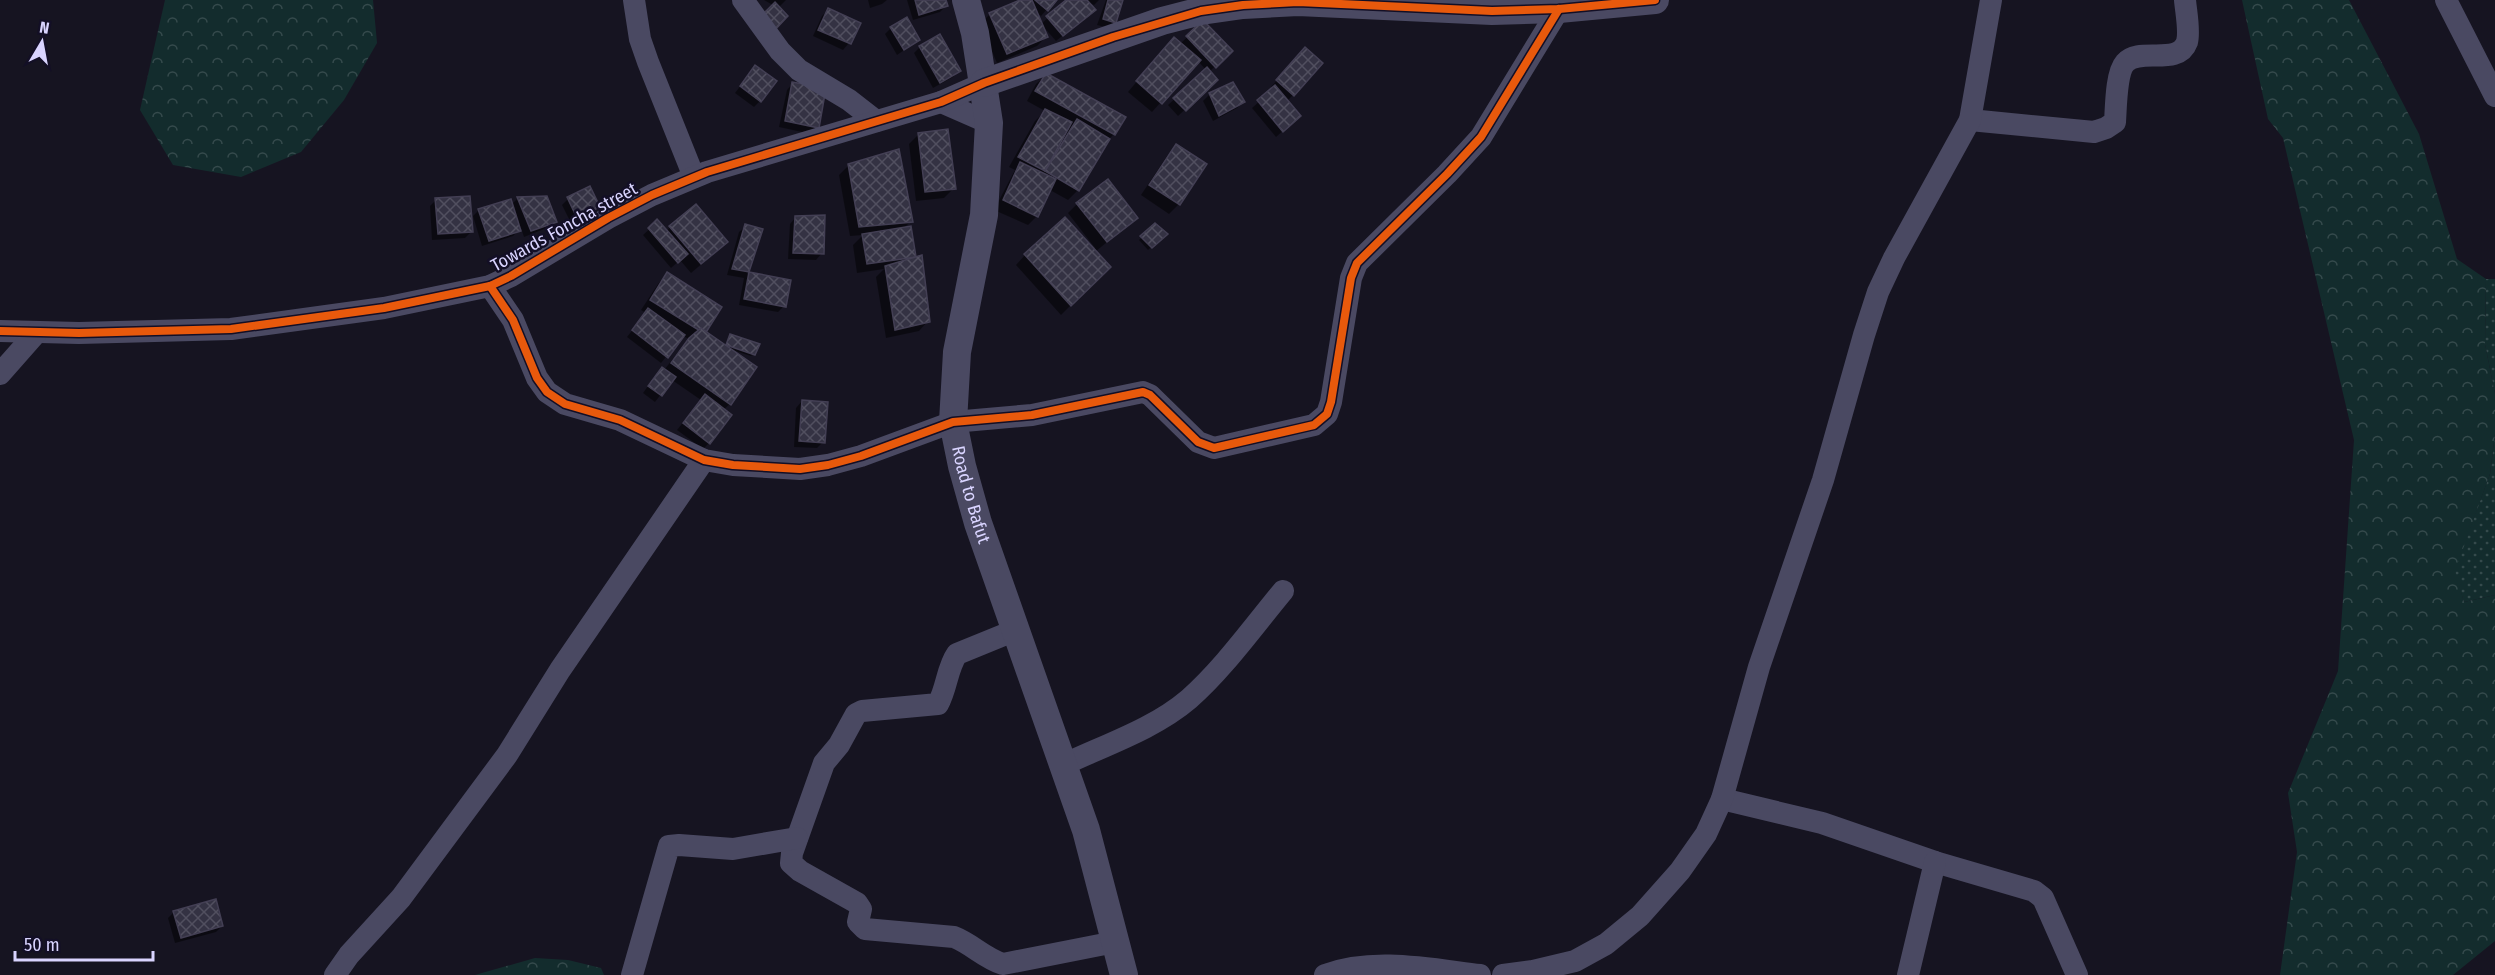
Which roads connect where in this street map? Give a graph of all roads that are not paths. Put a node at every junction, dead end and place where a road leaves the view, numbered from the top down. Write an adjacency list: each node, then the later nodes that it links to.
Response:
1 (634, 0): 16 (street)
2 (743, 0): 14 (street)
3 (966, 0): 10 (street, Road to Bafut)
4 (1655, 0): 9 (street)
5 (1991, 0): 13 (street)
6 (2185, 0): 13 (street)
7 (2446, 0): 11 (street)
8 (1365, 2): 9 (street); 10 (street)
9 (1559, 9): 21 (street)
10 (984, 82): 12 (street, Towards Foncha street); 15 (street, Road to Bafut)
11 (2495, 96)
12 (941, 102): 14 (street, Towards Foncha street); 15 (street)
13 (1970, 120): 26 (street)
14 (876, 121): 16 (street, Towards Foncha street)
15 (989, 123): 21 (street, Road to Bafut)
16 (694, 177): 17 (street, Towards Foncha street)
17 (490, 286): 19 (street, Towards Foncha street); 22 (street)
18 (0, 331): 19 (street, Towards Foncha street)
19 (37, 332): 20 (street)
20 (0, 374)
21 (954, 422): 22 (street); 24 (street, Road to Bafut)
22 (704, 460): 30 (street)
23 (1283, 591): 25 (street)
24 (1016, 630): 25 (street, Road to Bafut); 27 (street)
25 (1063, 765): 29 (street, Road to Bafut)
26 (1722, 799): 28 (street); 35 (street)
27 (797, 838): 29 (street); 31 (street)
28 (1935, 862): 36 (street); 37 (street)
29 (1115, 942): 32 (street, Road to Bafut)
30 (335, 975)
31 (632, 975)
32 (1124, 975)
33 (1325, 975): 34 (street)
34 (1480, 975)
35 (1503, 975)
36 (1908, 975)
37 (2077, 975)

